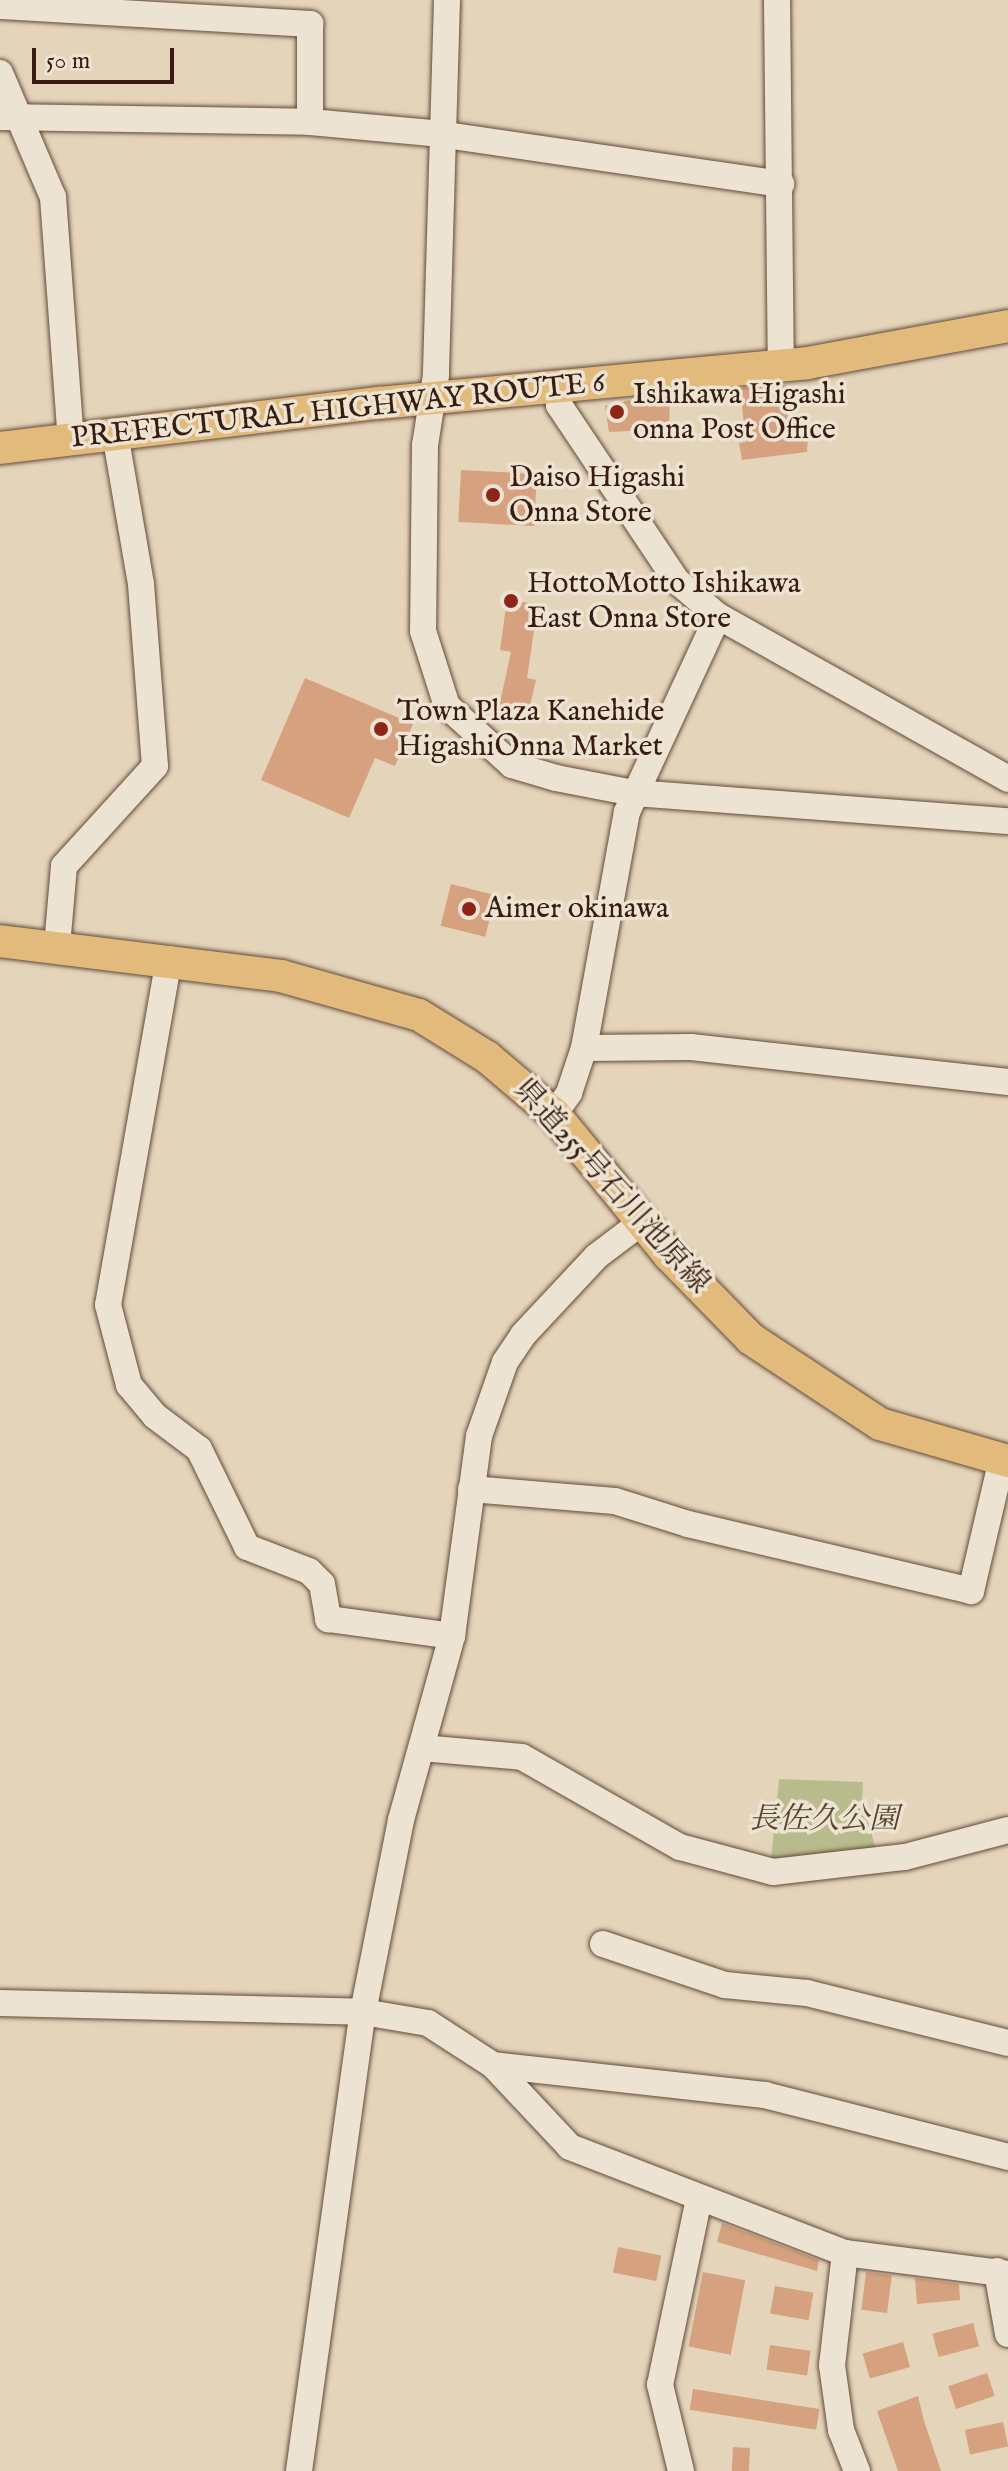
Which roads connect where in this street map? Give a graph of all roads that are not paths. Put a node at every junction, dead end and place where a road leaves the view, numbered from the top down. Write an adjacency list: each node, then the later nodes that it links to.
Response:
1 (447, 0): 7 (street)
2 (777, 0): 8 (street)
3 (0, 6): 6 (street)
4 (0, 73): 5 (street)
5 (11, 117): 6 (street); 14 (street)
6 (310, 122): 7 (street)
7 (444, 134): 8 (street); 12 (street)
8 (781, 184): 10 (street)
9 (1008, 326): 10 (main road, PREFECTURAL HIGHWAY ROUTE 6)
10 (781, 365): 11 (main road, PREFECTURAL HIGHWAY ROUTE 6)
11 (560, 386): 12 (main road, PREFECTURAL HIGHWAY ROUTE 6); 16 (street)
12 (434, 399): 13 (main road, PREFECTURAL HIGHWAY ROUTE 6); 18 (street)
13 (115, 434): 14 (main road, PREFECTURAL HIGHWAY ROUTE 6); 21 (street)
14 (71, 440): 15 (main road, PREFECTURAL HIGHWAY ROUTE 6)
15 (0, 448)
16 (718, 616): 17 (street); 18 (street)
17 (1008, 779)
18 (634, 793): 19 (street); 23 (street)
19 (1008, 821)
20 (0, 941): 21 (main road, 県道255号石川池原線)
21 (57, 946): 22 (main road, 県道255号石川池原線)
22 (169, 959): 25 (main road, 県道255号石川池原線); 29 (street)
23 (584, 1048): 24 (street); 25 (street)
24 (1008, 1082)
25 (554, 1114): 26 (main road, 県道255号石川池原線)
26 (642, 1222): 27 (main road, 県道255号石川池原線); 28 (street)
27 (1005, 1460): 28 (street)
28 (471, 1489): 29 (street)
29 (452, 1636): 30 (street)
30 (422, 1748): 31 (street); 34 (street)
31 (1008, 1830)
32 (603, 1944): 35 (street)
33 (0, 2003): 34 (street)
34 (363, 2012): 36 (street); 42 (street)
35 (1008, 2043)
36 (493, 2065): 37 (street); 38 (street)
37 (1008, 2157)
38 (699, 2198): 39 (street); 43 (street)
39 (845, 2253): 40 (street); 44 (street)
40 (1002, 2272): 41 (street)
41 (1008, 2334)
42 (299, 2471)
43 (681, 2471)
44 (857, 2471)

